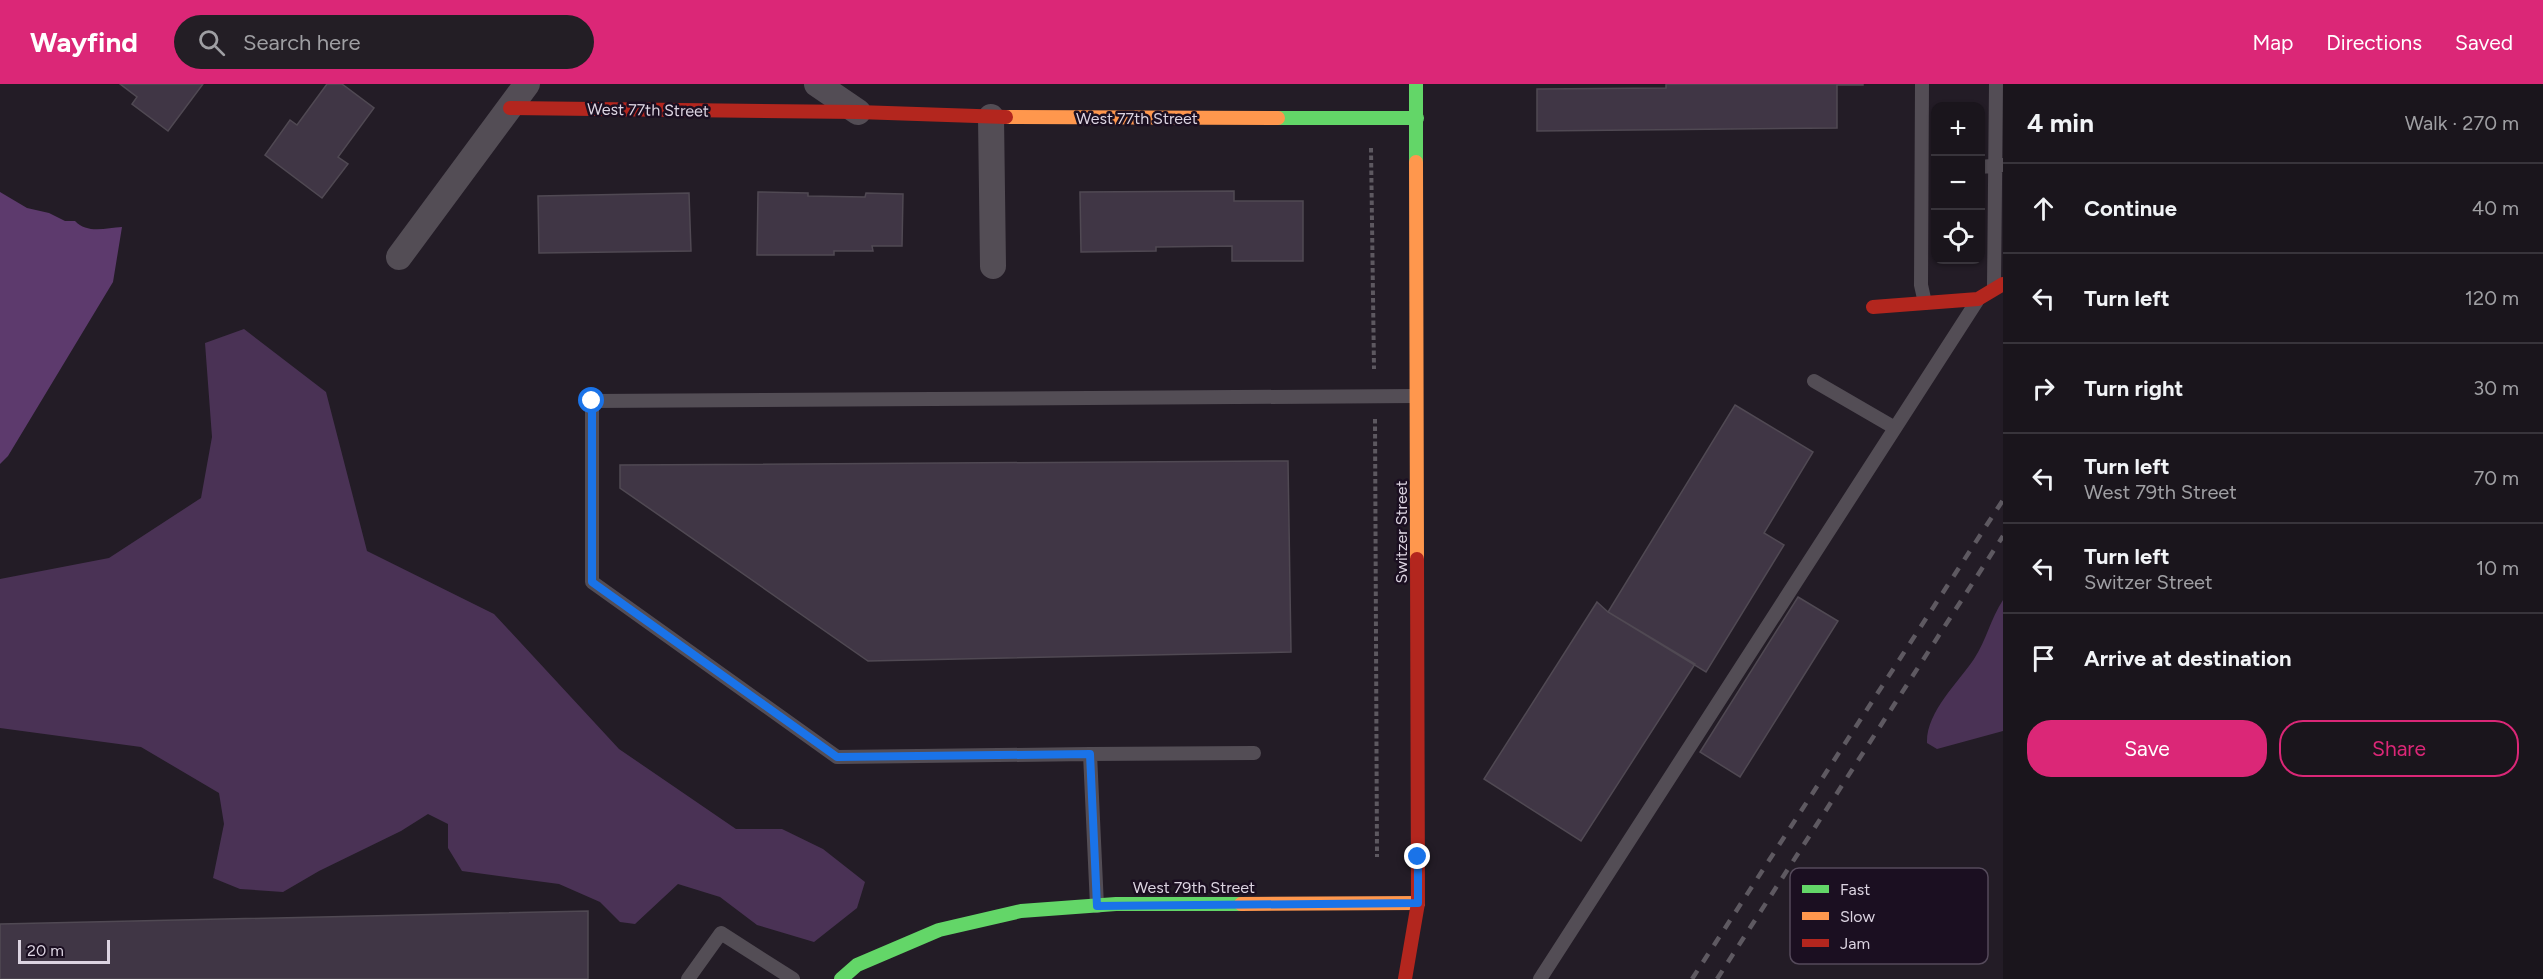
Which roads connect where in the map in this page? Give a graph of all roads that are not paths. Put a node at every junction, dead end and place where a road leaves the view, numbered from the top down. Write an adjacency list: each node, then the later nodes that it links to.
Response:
1 (527, 84): 6 (street)
2 (817, 84): 7 (street)
3 (1416, 84): 9 (street, Switzer Street)
4 (1922, 84): 11 (lane)
5 (1997, 86): 10 (lane)
6 (510, 108): 7 (street, West 77th Street); 12 (street)
7 (858, 112): 8 (street, West 77th Street)
8 (991, 117): 9 (street, West 77th Street); 13 (street)
9 (1417, 118): 19 (street, Switzer Street)
10 (1999, 166): 14 (lane)
11 (1929, 168): 16 (lane)
12 (399, 257)
13 (993, 266)
14 (1999, 286): 15 (street)
15 (1978, 299): 16 (street); 20 (lane)
16 (1925, 303): 17 (street)
17 (1873, 307)
18 (1814, 381): 20 (lane)
19 (1417, 396): 22 (lane); 23 (street, Switzer Street)
20 (1895, 428): 29 (lane)
21 (1254, 753): 22 (lane)
22 (1090, 754): 24 (lane)
23 (1418, 903): 24 (street, West 79th Street); 28 (street, Switzer Street)
24 (1097, 906): 27 (street, West 79th Street)
25 (688, 979): 26 (lane)
26 (793, 979)
27 (841, 979)
28 (1405, 979)
29 (1540, 979)

